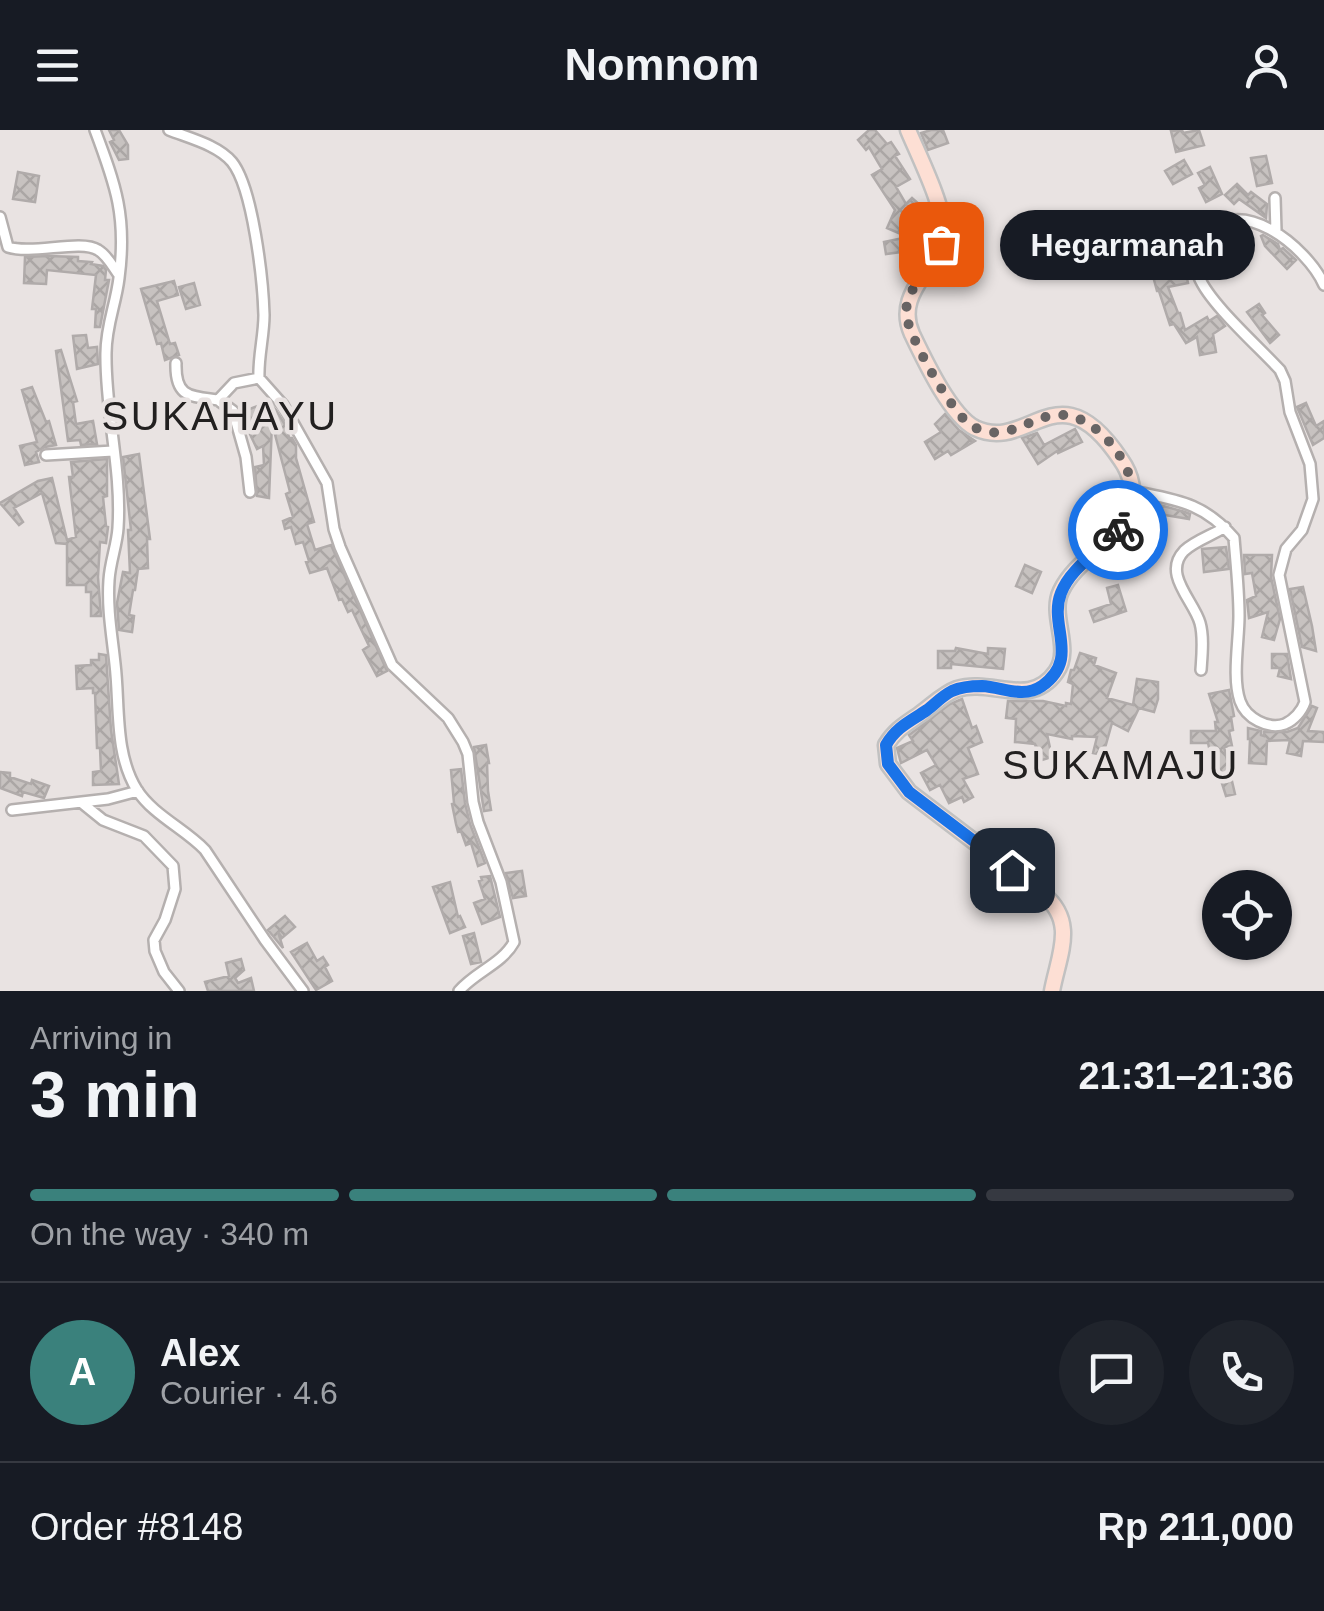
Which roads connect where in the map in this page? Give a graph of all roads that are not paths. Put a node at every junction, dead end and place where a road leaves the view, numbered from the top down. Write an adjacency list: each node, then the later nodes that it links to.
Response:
1 (95, 130): 7 (street)
2 (169, 130): 10 (street)
3 (908, 130): 14 (main road)
4 (1275, 198): 6 (street)
5 (0, 217): 7 (street)
6 (1276, 230): 8 (street); 16 (street)
7 (120, 275): 12 (street)
8 (1324, 285)
9 (176, 363): 11 (street)
10 (260, 378): 11 (street); 23 (street)
11 (218, 400): 15 (street)
12 (113, 451): 13 (street); 18 (street)
13 (46, 456)
14 (1133, 491): 16 (street); 24 (main road)
15 (250, 492)
16 (1225, 528): 17 (street)
17 (1201, 670)
18 (138, 792): 19 (street); 22 (street)
19 (82, 802): 20 (street); 21 (street)
20 (12, 810)
21 (179, 991)
22 (302, 991)
23 (460, 991)
24 (1052, 991)

